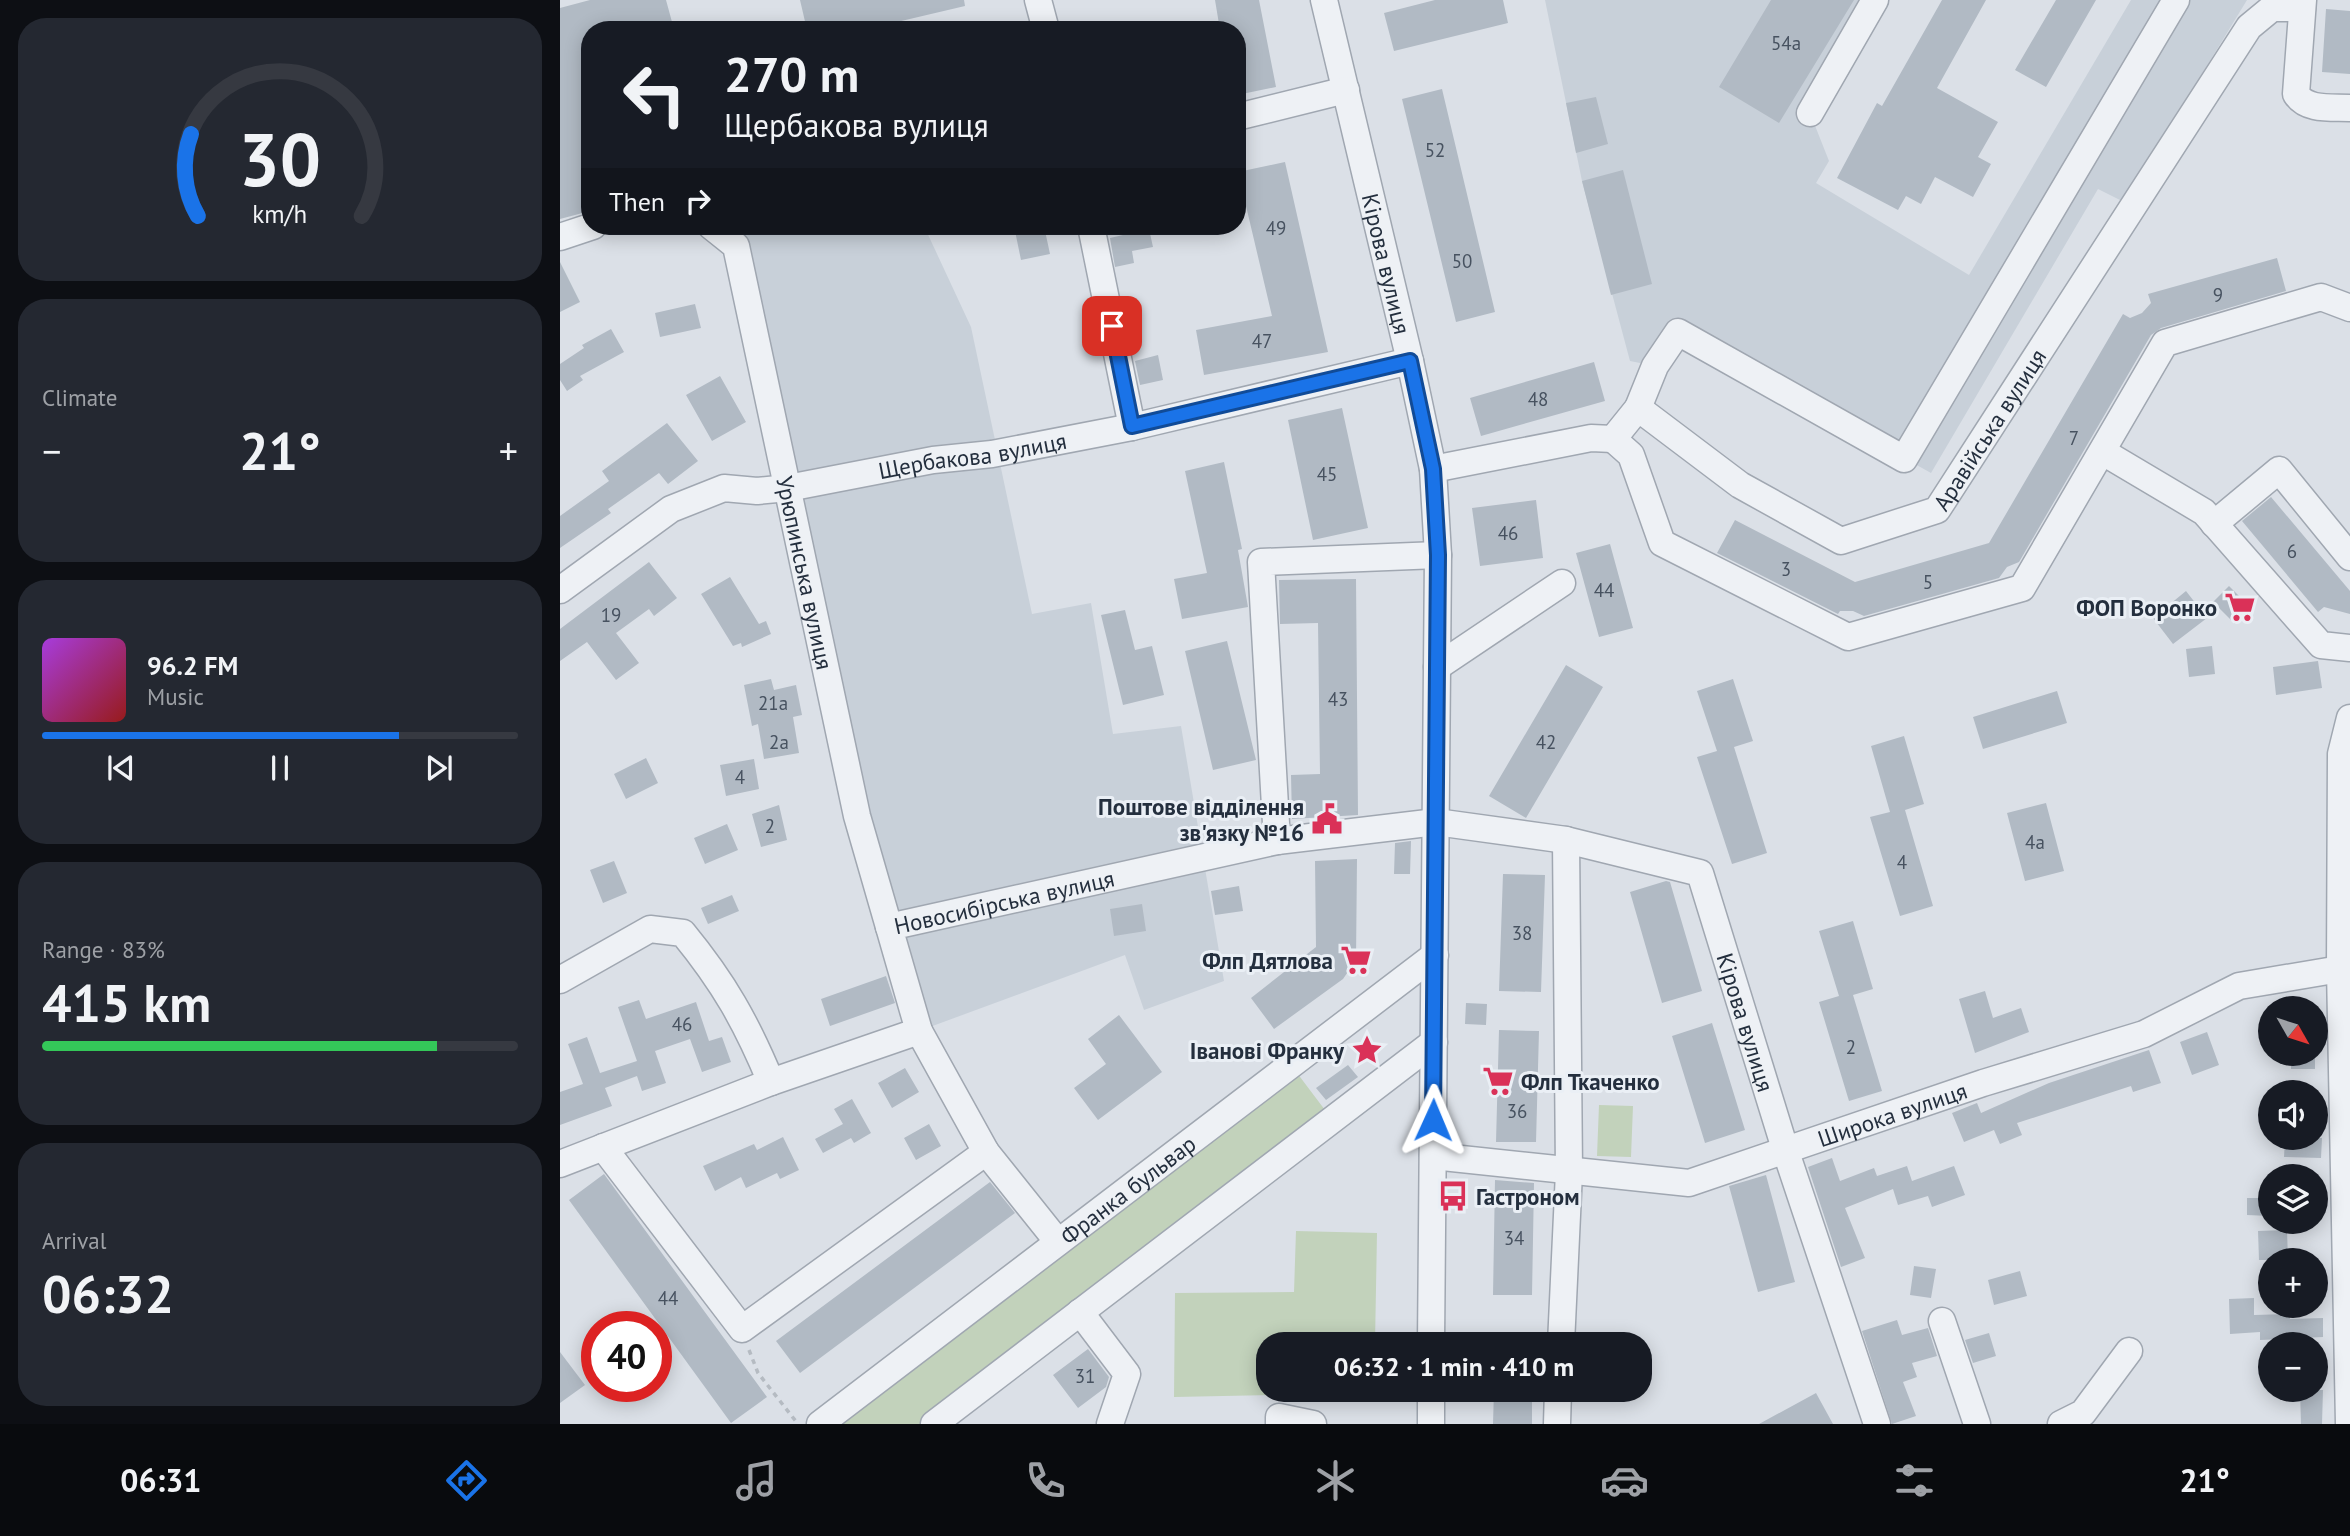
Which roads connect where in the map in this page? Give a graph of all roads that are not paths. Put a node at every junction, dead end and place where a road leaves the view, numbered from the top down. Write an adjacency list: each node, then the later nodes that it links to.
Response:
1 (1038, 0): 6 (street)
2 (1324, 0): 7 (street, Кірова вулиця)
3 (1875, 0): 9 (street)
4 (2176, 0): 17 (street)
5 (2302, 4): 8 (street); 17 (street, Аравійська вулиця)
6 (1044, 21)
7 (1346, 90): 10 (street); 16 (street, Кірова вулиця)
8 (2350, 108)
9 (1810, 113)
10 (1246, 115)
11 (581, 230): 14 (street)
12 (722, 235): 22 (street, Урюпинська вулиця)
13 (1093, 235): 18 (street)
14 (560, 237)
15 (2350, 308): 20 (street)
16 (1410, 361): 18 (street, Щербакова вулиця); 21 (street, Кірова вулиця)
17 (1638, 408): 19 (street)
18 (1132, 426): 22 (street, Щербакова вулиця)
19 (1613, 439): 20 (street); 21 (street)
20 (2103, 452): 23 (street)
21 (1433, 469): 24 (street, Кірова вулиця)
22 (788, 488): 27 (street, Щербакова вулиця); 35 (street, Урюпинська вулиця)
23 (2214, 524): 25 (street); 28 (street)
24 (1438, 555): 29 (street, Кірова вулиця); 34 (street)
25 (2350, 557)
26 (1562, 583): 29 (street)
27 (560, 590)
28 (2350, 648)
29 (1437, 667): 32 (street, Кірова вулиця)
30 (2350, 718): 31 (street)
31 (2346, 752): 37 (street)
32 (1436, 822): 33 (street, Кірова вулиця); 34 (street, Новосибірська вулиця); 36 (street, Кірова вулиця)
33 (1566, 840): 43 (street, Кірова вулиця); 47 (street)
34 (1278, 841): 35 (street, Новосибірська вулиця)
35 (889, 927): 39 (street, Новосибірська вулиця)
36 (1435, 956): 40 (street, Кірова вулиця); 48 (street, Франка бульвар)
37 (2340, 969): 43 (street, Широка вулиця); 68 (street)
38 (560, 980): 41 (street)
39 (919, 1031): 41 (street); 44 (street, Новосибірська вулиця)
40 (1434, 1042): 45 (street, Кірова вулиця); 49 (street)
41 (772, 1082): 42 (street)
42 (603, 1147): 44 (street); 46 (street)
43 (1786, 1152): 47 (street, Широка вулиця); 63 (street, Кірова вулиця)
44 (986, 1153): 48 (street, Новосибірська вулиця)
45 (1433, 1156): 47 (street, Широка вулиця); 51 (street, Кірова вулиця)
46 (561, 1162)
47 (1569, 1172): 52 (street)
48 (1058, 1242): 56 (street, Франка бульвар)
49 (1080, 1312): 57 (street); 58 (street)
50 (1942, 1321): 64 (street)
51 (1431, 1332)
52 (1562, 1332)
53 (2129, 1351): 67 (street)
54 (1431, 1402): 61 (street)
55 (1558, 1402): 62 (street)
56 (820, 1424)
57 (934, 1424)
58 (1110, 1424)
59 (1279, 1424): 60 (street)
60 (1313, 1424)
61 (1431, 1424)
62 (1557, 1424)
63 (1877, 1424)
64 (1977, 1424)
65 (1982, 1424): 66 (street)
66 (1995, 1424)
67 (2061, 1424)
68 (2349, 1424)

